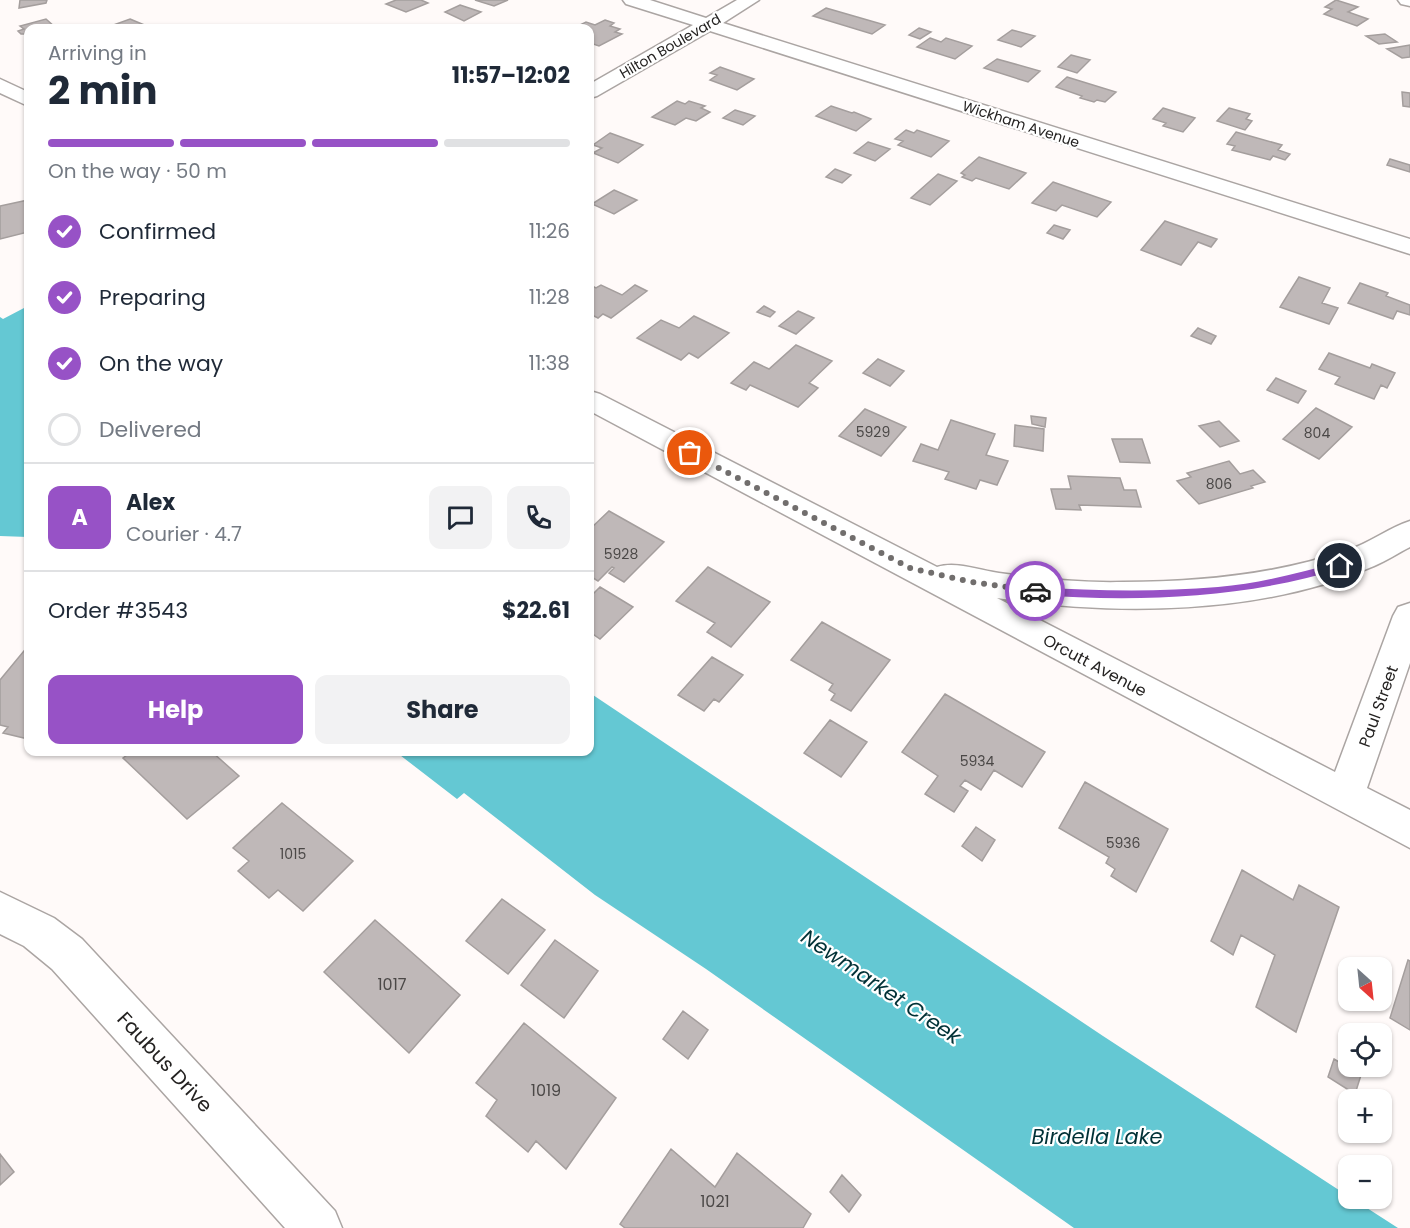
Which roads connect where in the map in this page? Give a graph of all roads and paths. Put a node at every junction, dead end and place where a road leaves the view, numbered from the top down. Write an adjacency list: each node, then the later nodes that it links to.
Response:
1 (632, 0): 3 (street, Wickham Avenue)
2 (750, 0): 3 (street, Hilton Boulevard)
3 (708, 24): 5 (street, Hilton Boulevard); 7 (street, Wickham Avenue)
4 (0, 85): 6 (street)
5 (594, 90)
6 (24, 98)
7 (1410, 247)
8 (594, 402): 10 (street, Orcutt Avenue)
9 (1410, 533): 10 (street)
10 (910, 568): 12 (street, Orcutt Avenue)
11 (1410, 616): 12 (street, Paul Street)
12 (1345, 796): 13 (street, Orcutt Avenue)
13 (1410, 830)
14 (0, 912): 15 (street, Faubus Drive)
15 (318, 1228)

